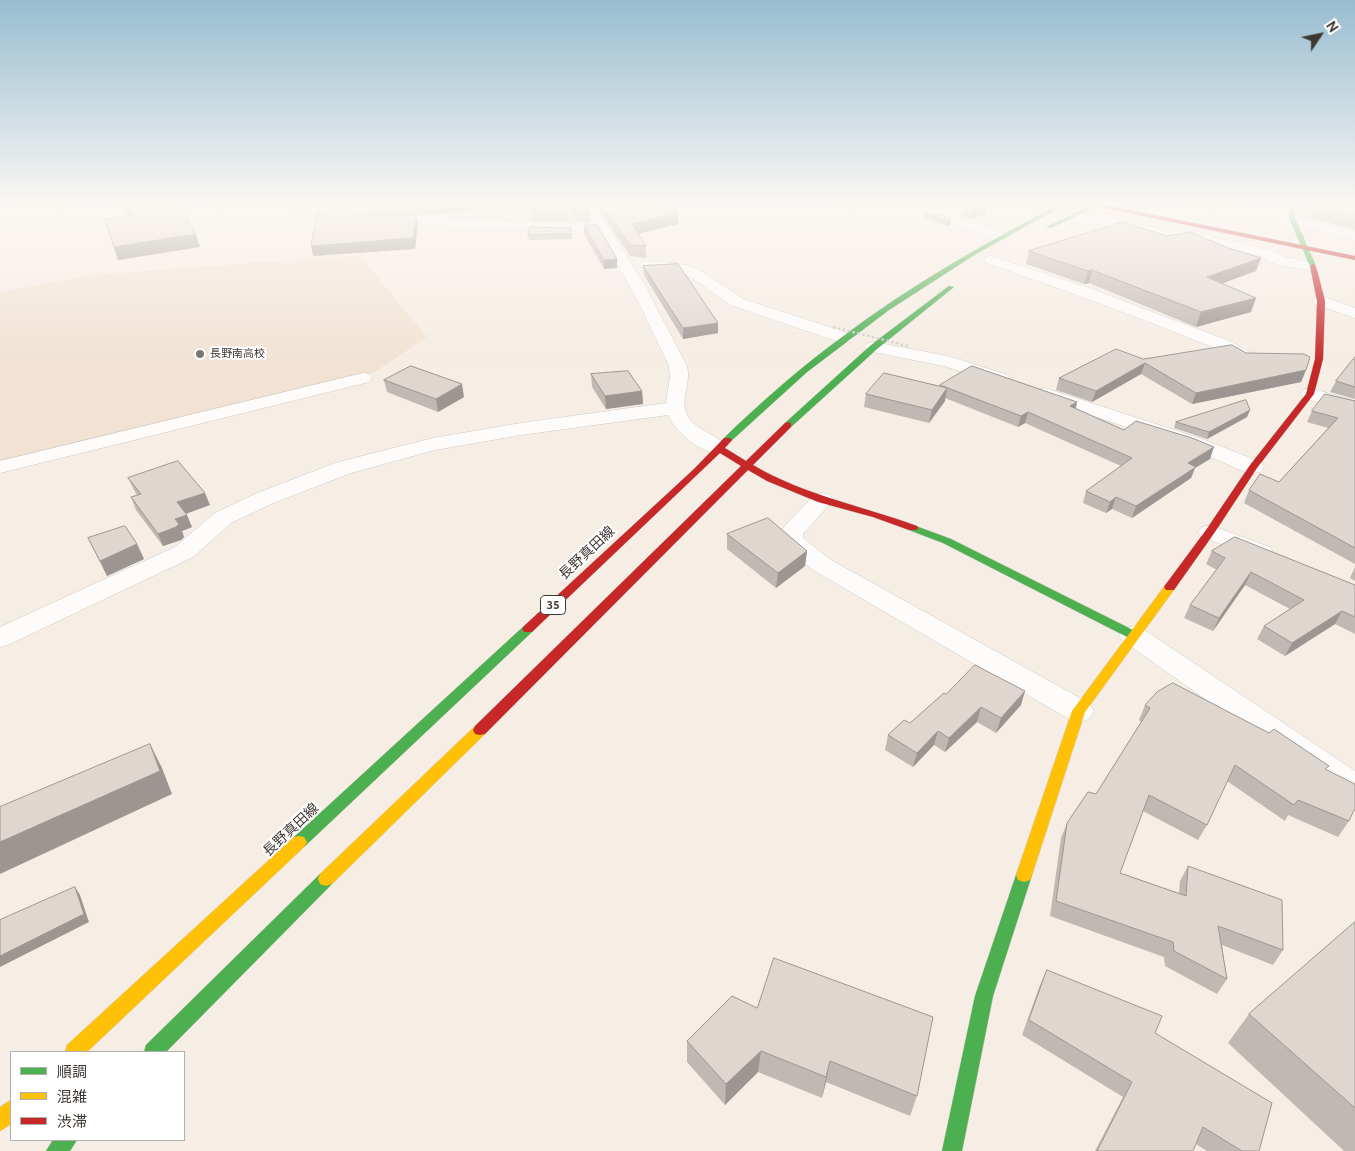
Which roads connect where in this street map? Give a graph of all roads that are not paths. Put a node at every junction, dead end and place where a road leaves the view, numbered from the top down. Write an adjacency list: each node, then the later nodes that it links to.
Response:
1 (621, 257): 6 (street)
2 (964, 257): 12 (main road, 長野真田線 / 35)
3 (996, 257): 7 (main road)
4 (1274, 257): 8 (street)
5 (1309, 257): 8 (main road)
6 (624, 262): 12 (street); 20 (street)
7 (987, 262): 15 (street)
8 (1313, 267): 10 (main road)
9 (961, 280): 13 (main road)
10 (1321, 301): 11 (street); 16 (main road)
11 (1355, 313)
12 (845, 338): 21 (main road, 長野真田線 / 35)
13 (874, 347): 22 (main road); 24 (street)
14 (1301, 358): 16 (street)
15 (1275, 359)
16 (1320, 359): 18 (main road)
17 (363, 378): 23 (street)
18 (1310, 394): 19 (street); 24 (main road)
19 (1355, 407)
20 (675, 408): 21 (street); 29 (street)
21 (718, 448): 22 (main road); 32 (main road, 長野真田線 / 35)
22 (748, 466): 25 (main road); 33 (main road)
23 (0, 467)
24 (1253, 467): 26 (main road)
25 (822, 500): 28 (main road); 30 (street)
26 (1210, 532): 27 (street); 28 (main road)
27 (1282, 561)
28 (1133, 635): 30 (main road); 31 (street)
29 (0, 638)
30 (1079, 712): 38 (main road)
31 (1355, 788)
32 (75, 1051)
33 (154, 1051)
34 (10, 1111): 35 (main road)
35 (0, 1120)
36 (66, 1141): 37 (main road)
37 (56, 1151)
38 (952, 1151)

